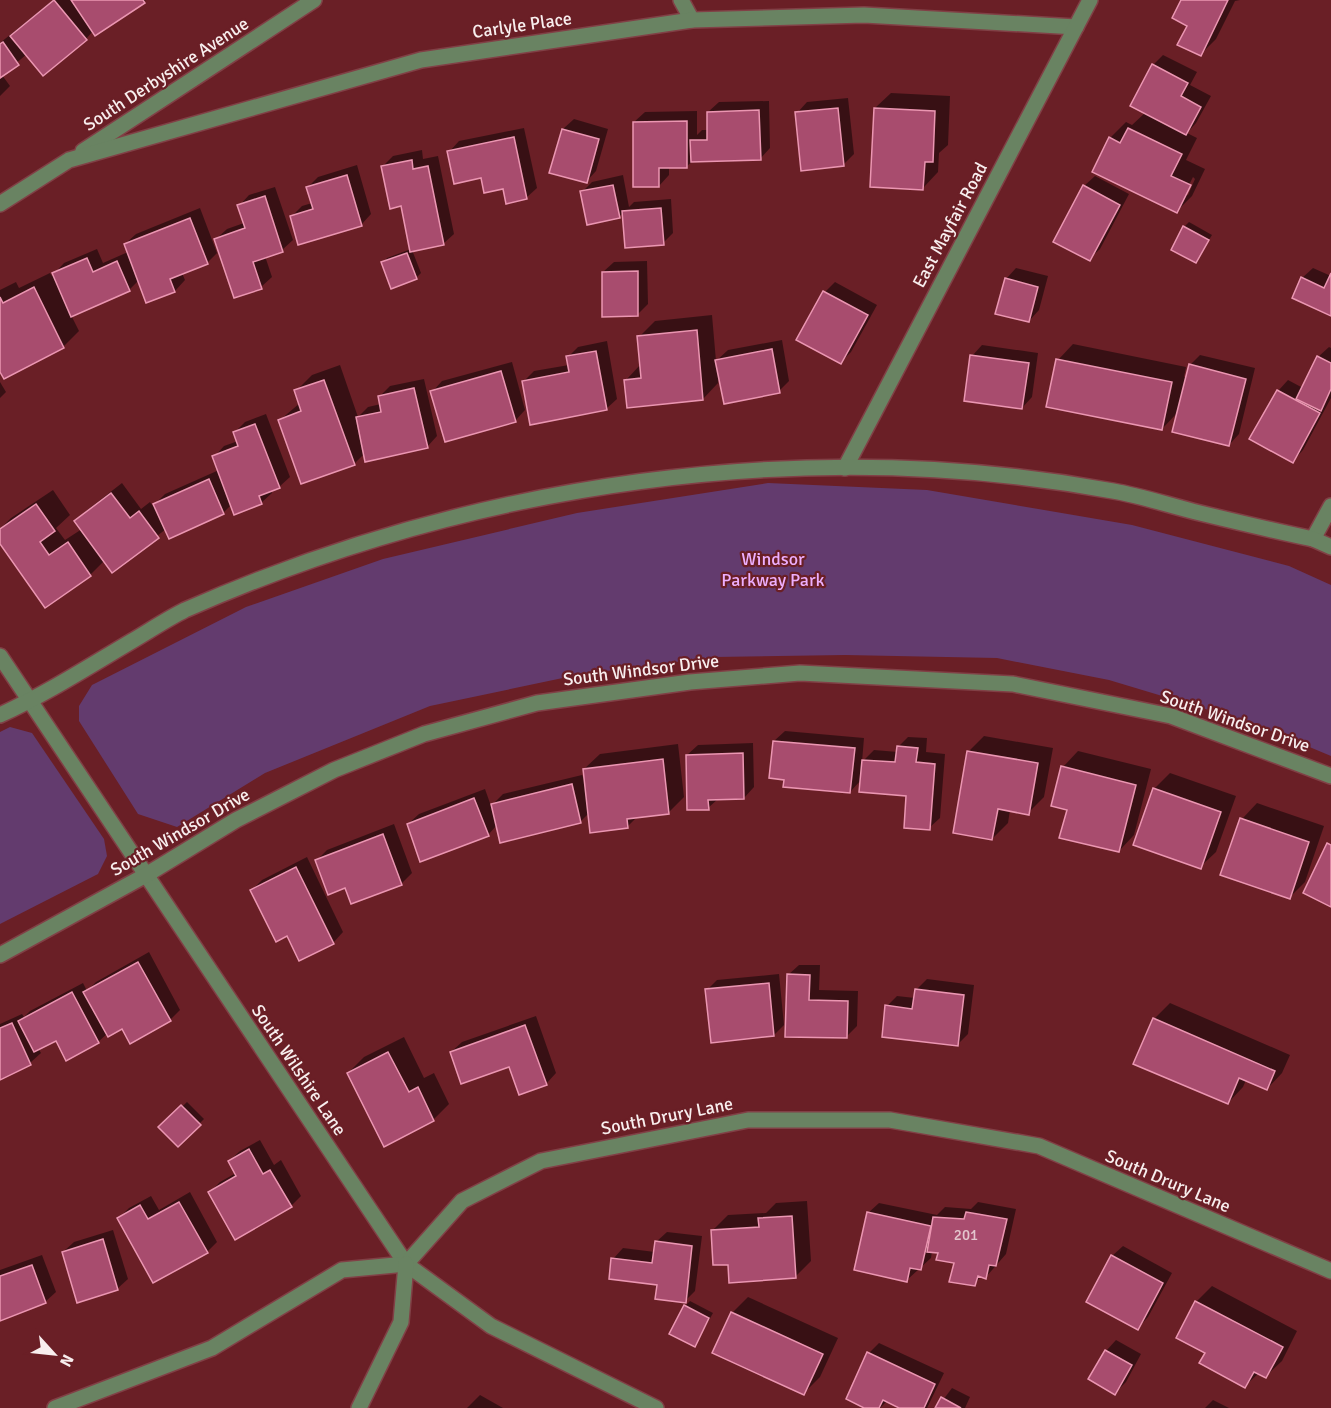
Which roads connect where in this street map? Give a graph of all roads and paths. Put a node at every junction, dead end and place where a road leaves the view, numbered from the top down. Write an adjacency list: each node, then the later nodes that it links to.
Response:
1 (314, 0): 6 (street, South Derbyshire Avenue)
2 (681, 0): 4 (street)
3 (1090, 0): 5 (street, East Mayfair Road)
4 (692, 20): 5 (street, Carlyle Place); 6 (street, Carlyle Place)
5 (1076, 27): 8 (street, East Mayfair Road)
6 (69, 160): 7 (street, Carlyle Place)
7 (0, 204)
8 (844, 468): 10 (street); 13 (street)
9 (1331, 506): 10 (street)
10 (1313, 539): 11 (street)
11 (1331, 547)
12 (0, 656): 13 (street, South Wilshire Lane)
13 (29, 702): 14 (street); 16 (street, South Wilshire Lane)
14 (0, 716)
15 (1331, 776): 16 (street, South Windsor Drive)
16 (146, 875): 17 (street, South Windsor Drive); 18 (street, South Wilshire Lane)
17 (0, 954)
18 (406, 1264): 19 (street, South Drury Lane); 20 (street); 21 (street); 22 (street, South Wilshire Lane)
19 (1331, 1271)
20 (55, 1408)
21 (359, 1408)
22 (656, 1408)

